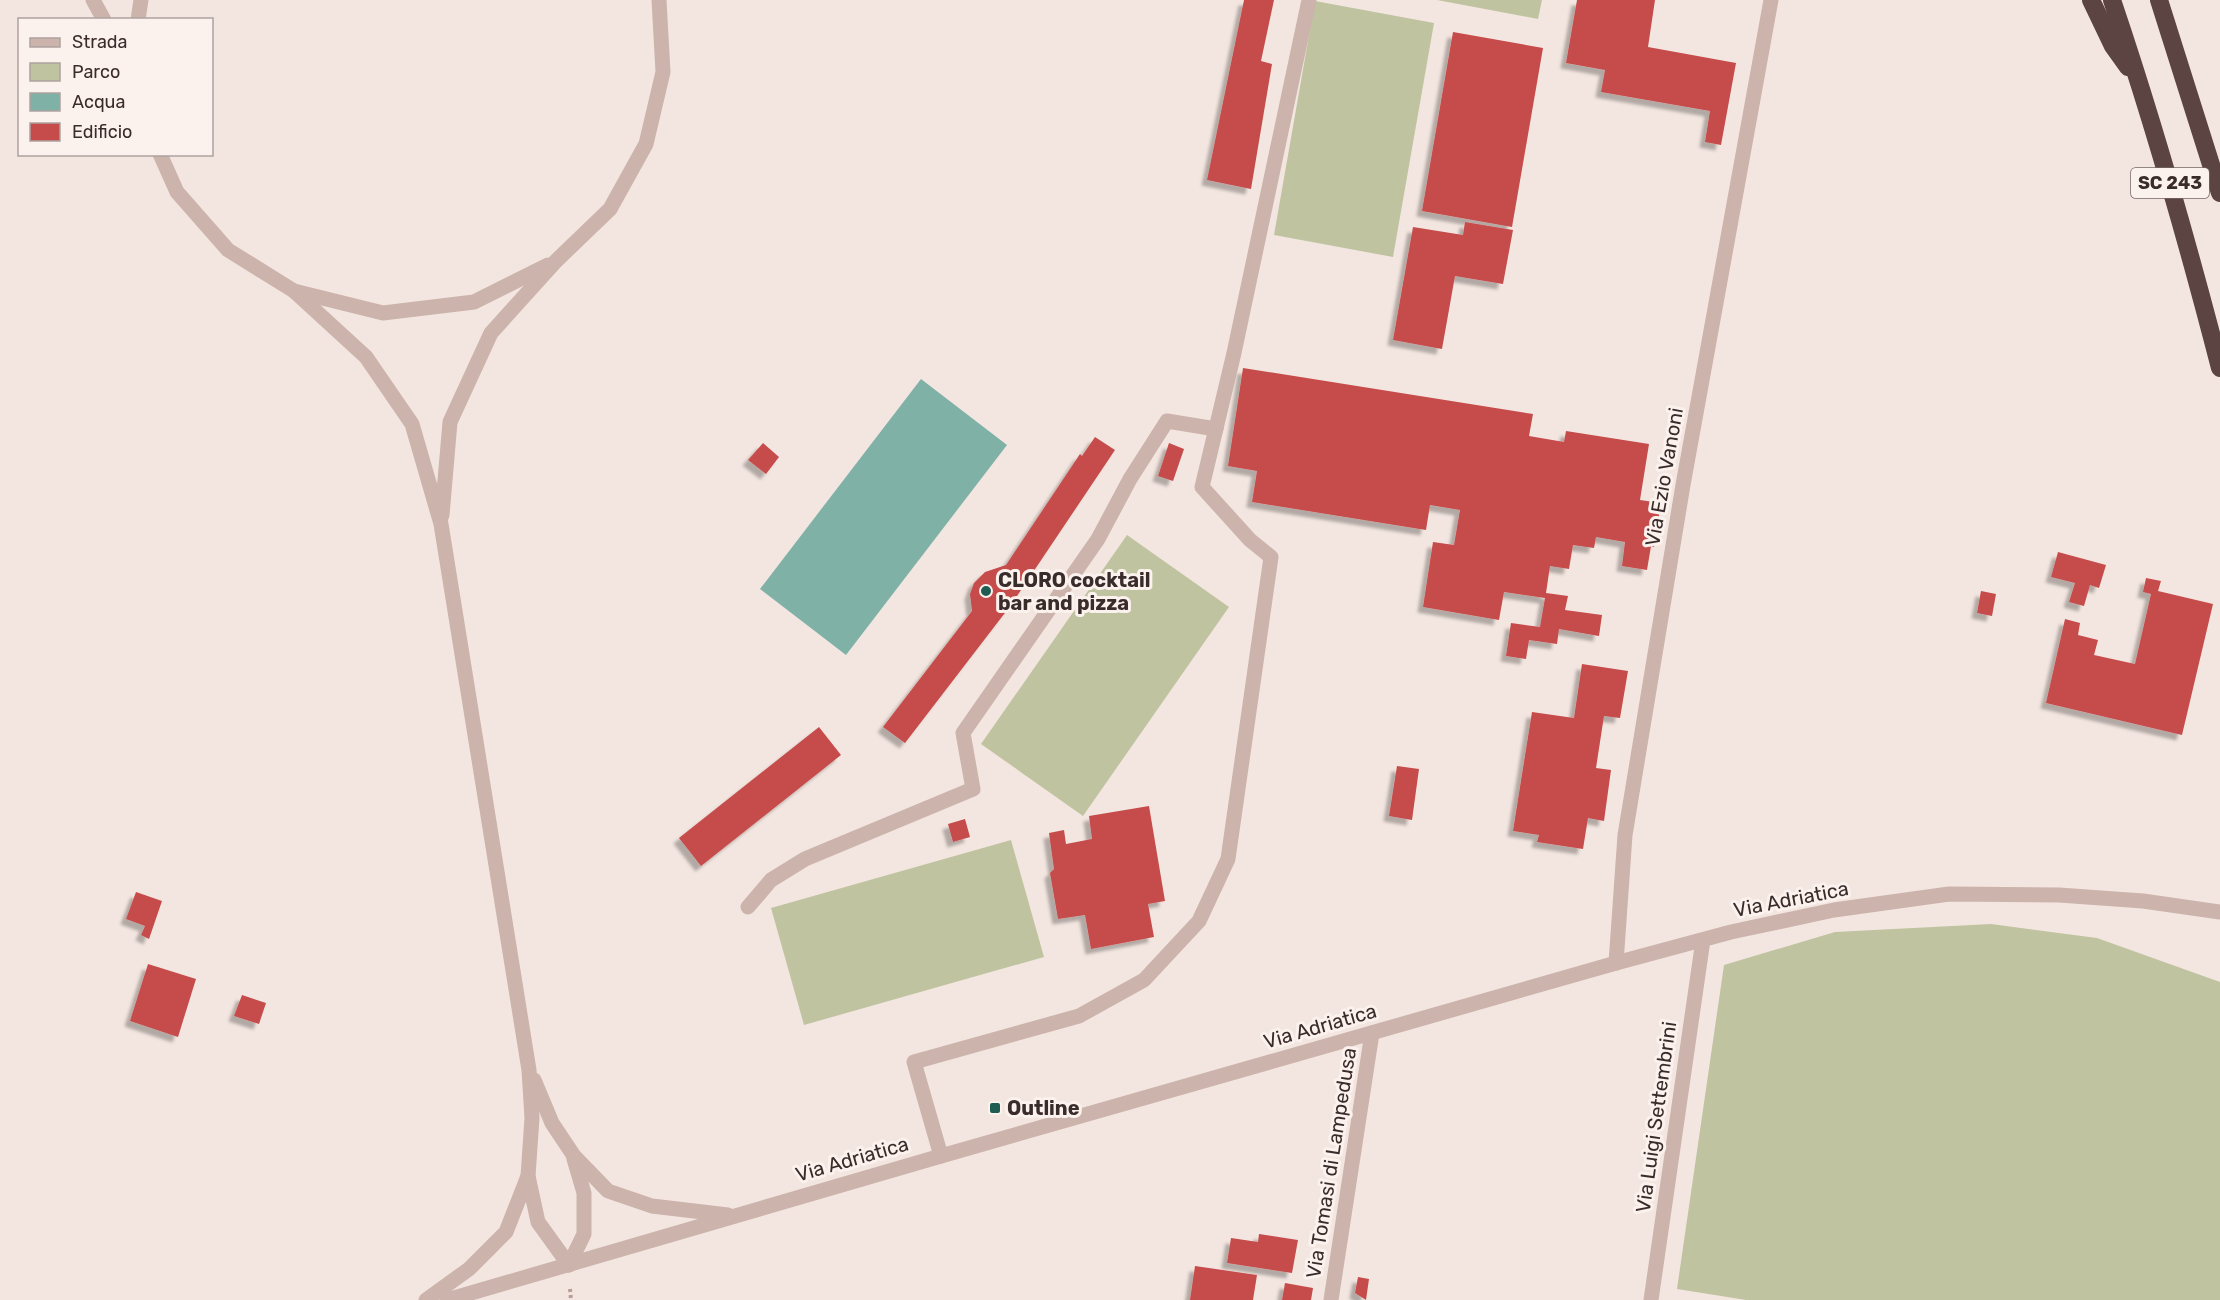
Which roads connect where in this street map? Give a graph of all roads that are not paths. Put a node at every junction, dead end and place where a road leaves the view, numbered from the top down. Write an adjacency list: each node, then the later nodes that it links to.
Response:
1 (93, 0): 9 (street)
2 (141, 0): 10 (street)
3 (659, 0): 14 (street)
4 (1309, 0): 17 (street)
5 (1771, 0): 22 (street, Via Ezio Vanoni)
6 (2091, 0): 11 (highway)
7 (2112, 0): 11 (highway, SC 243)
8 (2159, 0): 13 (highway, SC 243)
9 (103, 18)
10 (138, 18)
11 (2142, 87): 16 (highway, SC 243)
12 (161, 156): 15 (street)
13 (2220, 193)
14 (556, 261): 15 (street); 18 (street)
15 (294, 291): 18 (street)
16 (2220, 368)
17 (1216, 429): 19 (street); 26 (street)
18 (441, 524): 24 (street)
19 (748, 907)
20 (2220, 912): 21 (street, Via Adriatica)
21 (1703, 940): 22 (street, Via Adriatica); 33 (street, Via Luigi Settembrini)
22 (1616, 963): 23 (street, Via Adriatica)
23 (1371, 1033): 26 (street, Via Adriatica); 32 (street, Via Tomasi di Lampedusa)
24 (529, 1070): 25 (street); 27 (street)
25 (574, 1156): 28 (street); 29 (street)
26 (941, 1156): 28 (street, Via Adriatica)
27 (528, 1176): 29 (street); 30 (street)
28 (734, 1216): 29 (street, Via Adriatica)
29 (569, 1265): 31 (street, Via Adriatica)
30 (426, 1300)
31 (447, 1300)
32 (1331, 1300)
33 (1651, 1300)

